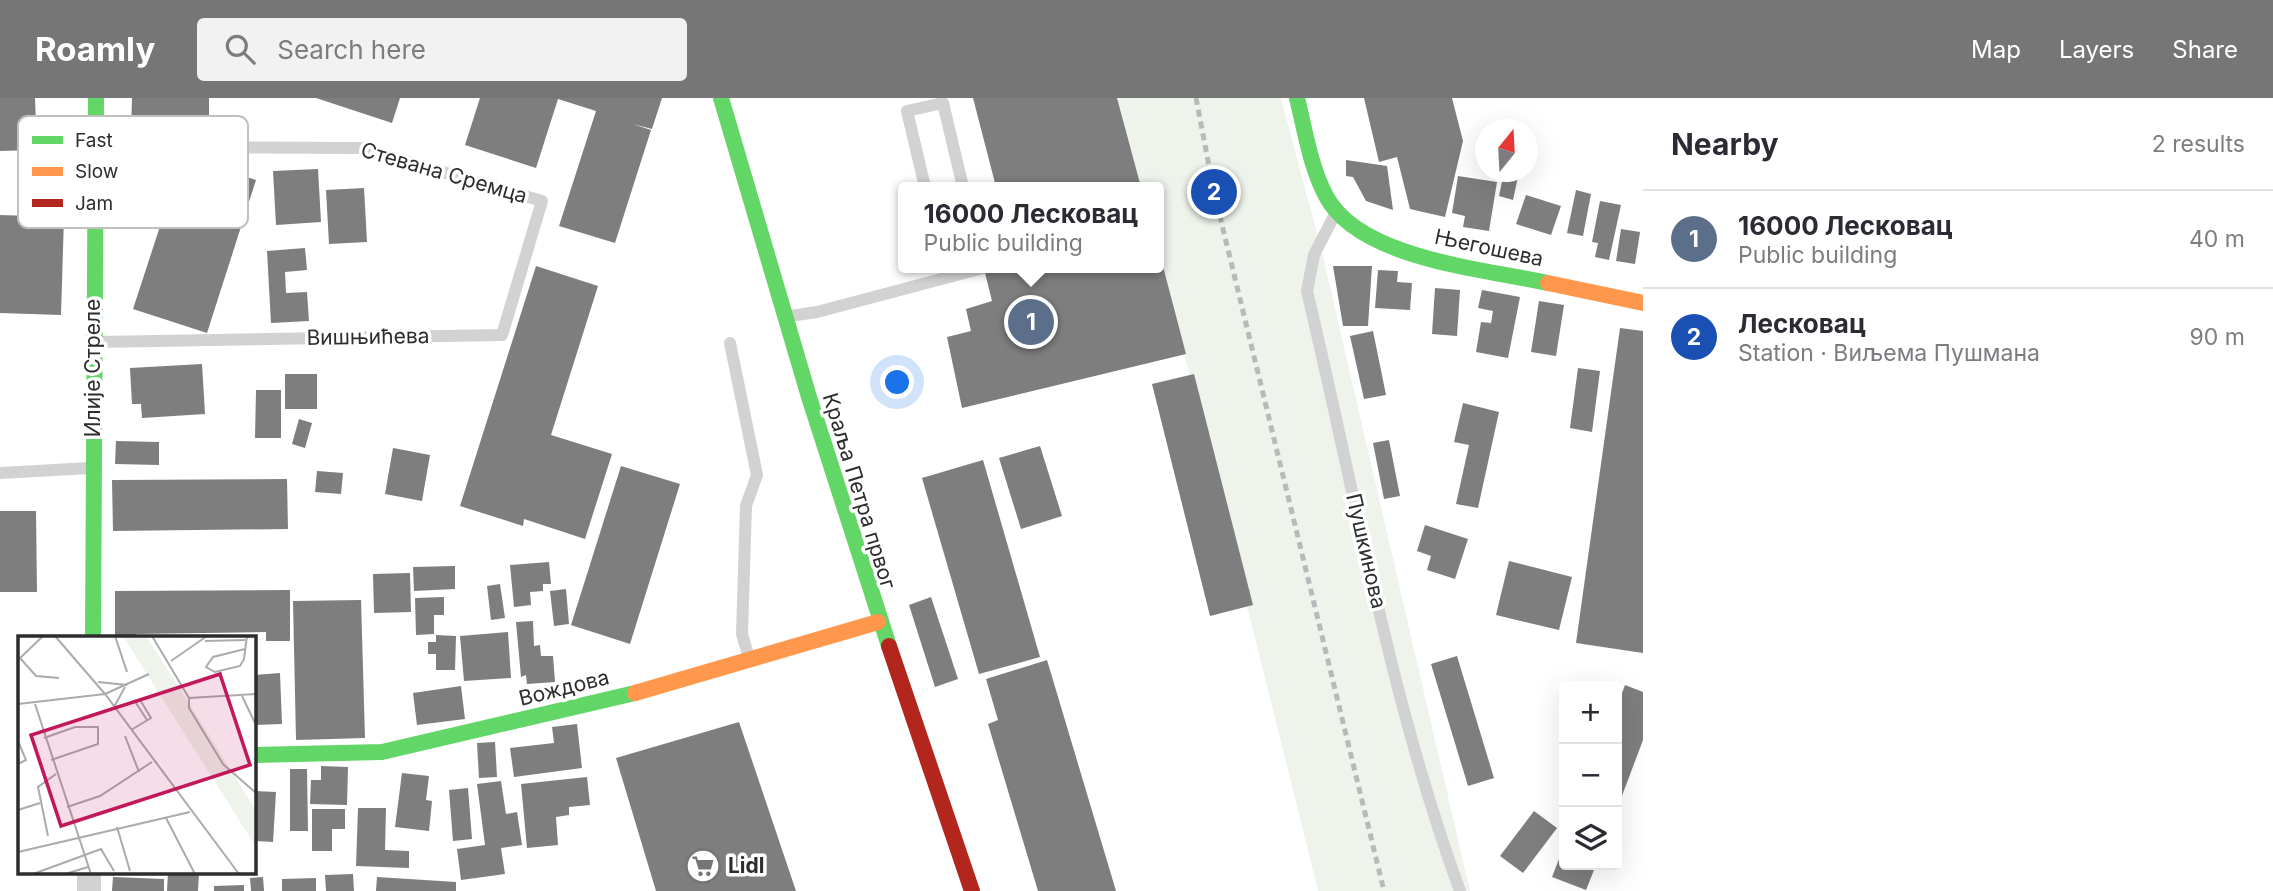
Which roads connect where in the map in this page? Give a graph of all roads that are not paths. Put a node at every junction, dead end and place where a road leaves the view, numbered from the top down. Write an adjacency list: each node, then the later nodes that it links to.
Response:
1 (96, 98): 4 (street, Илије Стреле)
2 (721, 98): 13 (street, Краља Петра првог)
3 (1297, 98): 9 (street)
4 (95, 116)
5 (248, 147): 8 (lane, Стевана Сремца)
6 (924, 182): 7 (lane)
7 (962, 182)
8 (542, 201): 14 (lane, Вишњићева)
9 (1336, 211): 12 (street, Његошева); 23 (lane, Пушкинова)
10 (93, 228): 14 (street, Илије Стреле)
11 (943, 273): 13 (lane)
12 (1643, 303)
13 (786, 316): 18 (street, Краља Петра првог)
14 (94, 342): 16 (street, Илије Стреле)
15 (730, 343): 20 (lane)
16 (93, 468): 17 (lane); 19 (street, Илије Стреле)
17 (0, 473)
18 (878, 622): 20 (street, Вождова); 22 (street, Краља Петра првог)
19 (93, 636)
20 (750, 661): 21 (street, Вождова)
21 (256, 755)
22 (972, 891)
23 (1460, 891)

